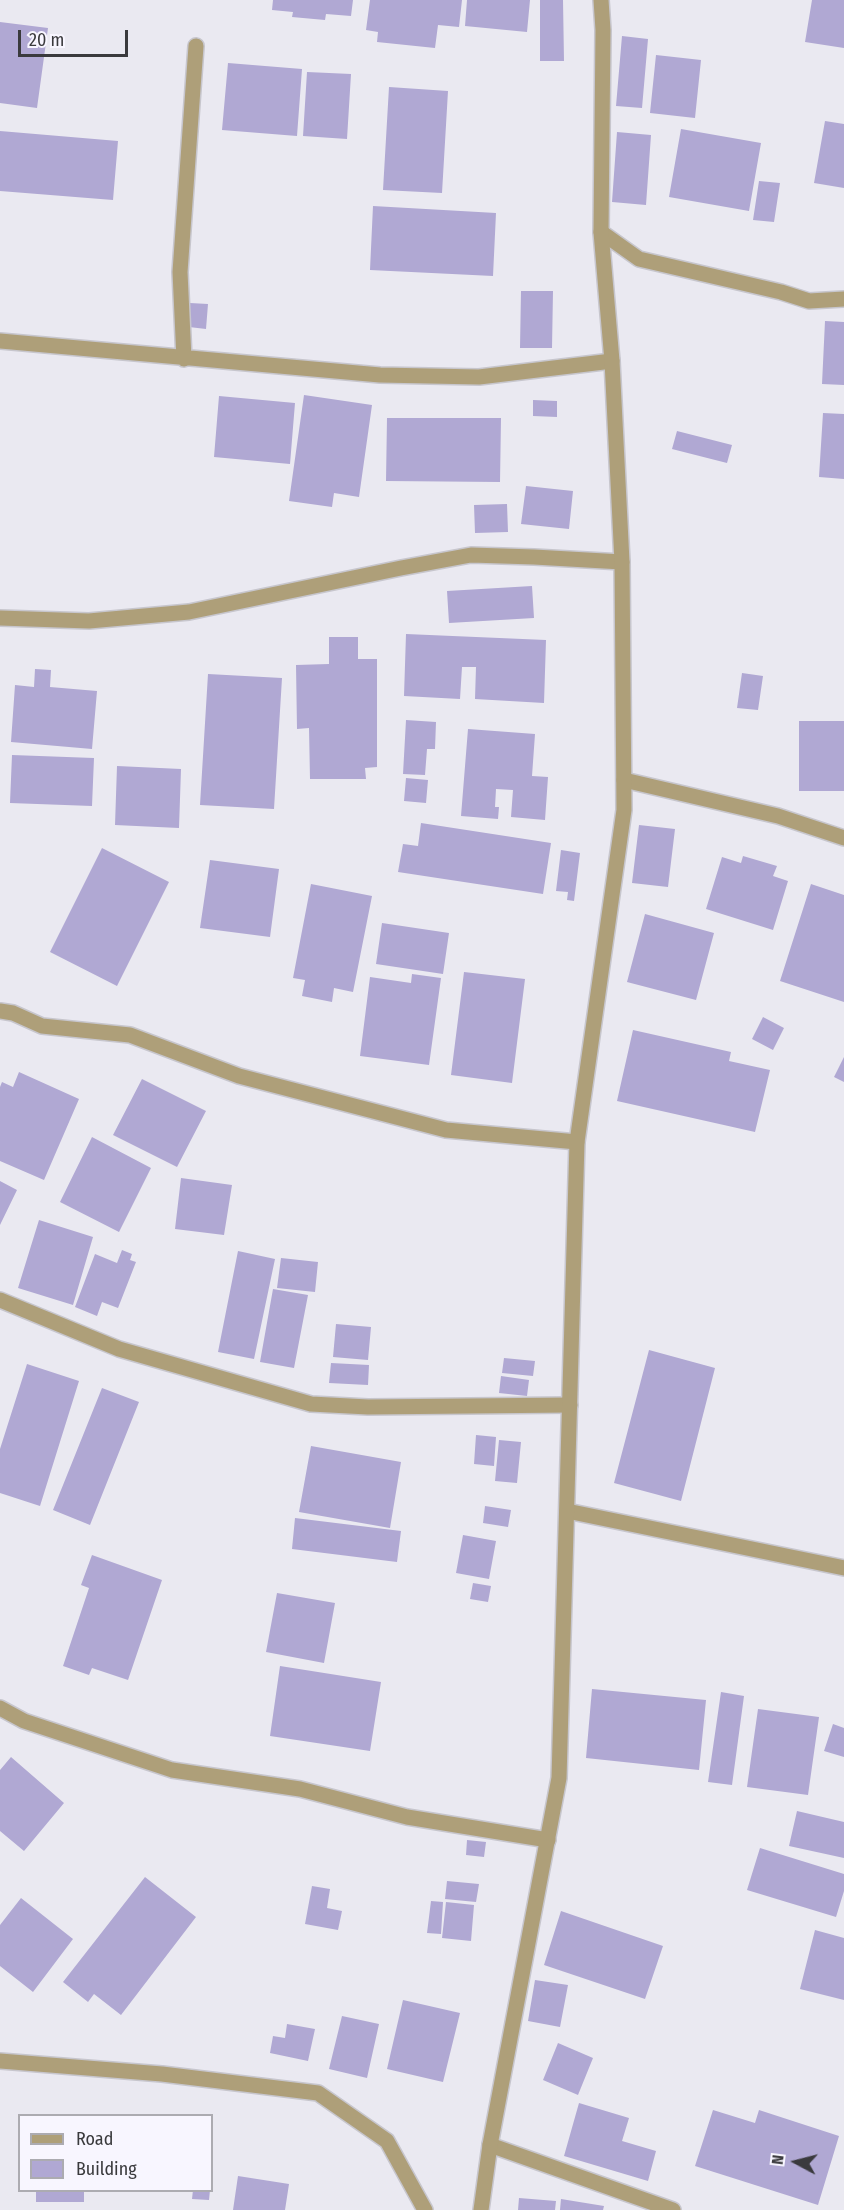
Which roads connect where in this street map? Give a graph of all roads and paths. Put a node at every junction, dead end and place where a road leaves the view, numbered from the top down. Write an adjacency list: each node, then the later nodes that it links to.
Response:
1 (601, 0): 3 (street)
2 (196, 46): 6 (street)
3 (601, 232): 4 (street); 7 (street)
4 (844, 299)
5 (0, 341): 6 (street)
6 (184, 359): 7 (street)
7 (612, 361): 8 (street)
8 (622, 562): 9 (street); 10 (street)
9 (0, 618)
10 (624, 780): 11 (street); 13 (street)
11 (844, 838)
12 (0, 1011): 13 (street)
13 (577, 1142): 15 (street)
14 (0, 1300): 15 (street)
15 (570, 1405): 16 (street)
16 (567, 1511): 17 (street); 19 (street)
17 (844, 1568)
18 (0, 1708): 19 (street)
19 (548, 1839): 21 (street)
20 (0, 2061): 22 (street)
21 (490, 2145): 23 (street); 24 (street)
22 (425, 2210)
23 (481, 2210)
24 (673, 2210)

